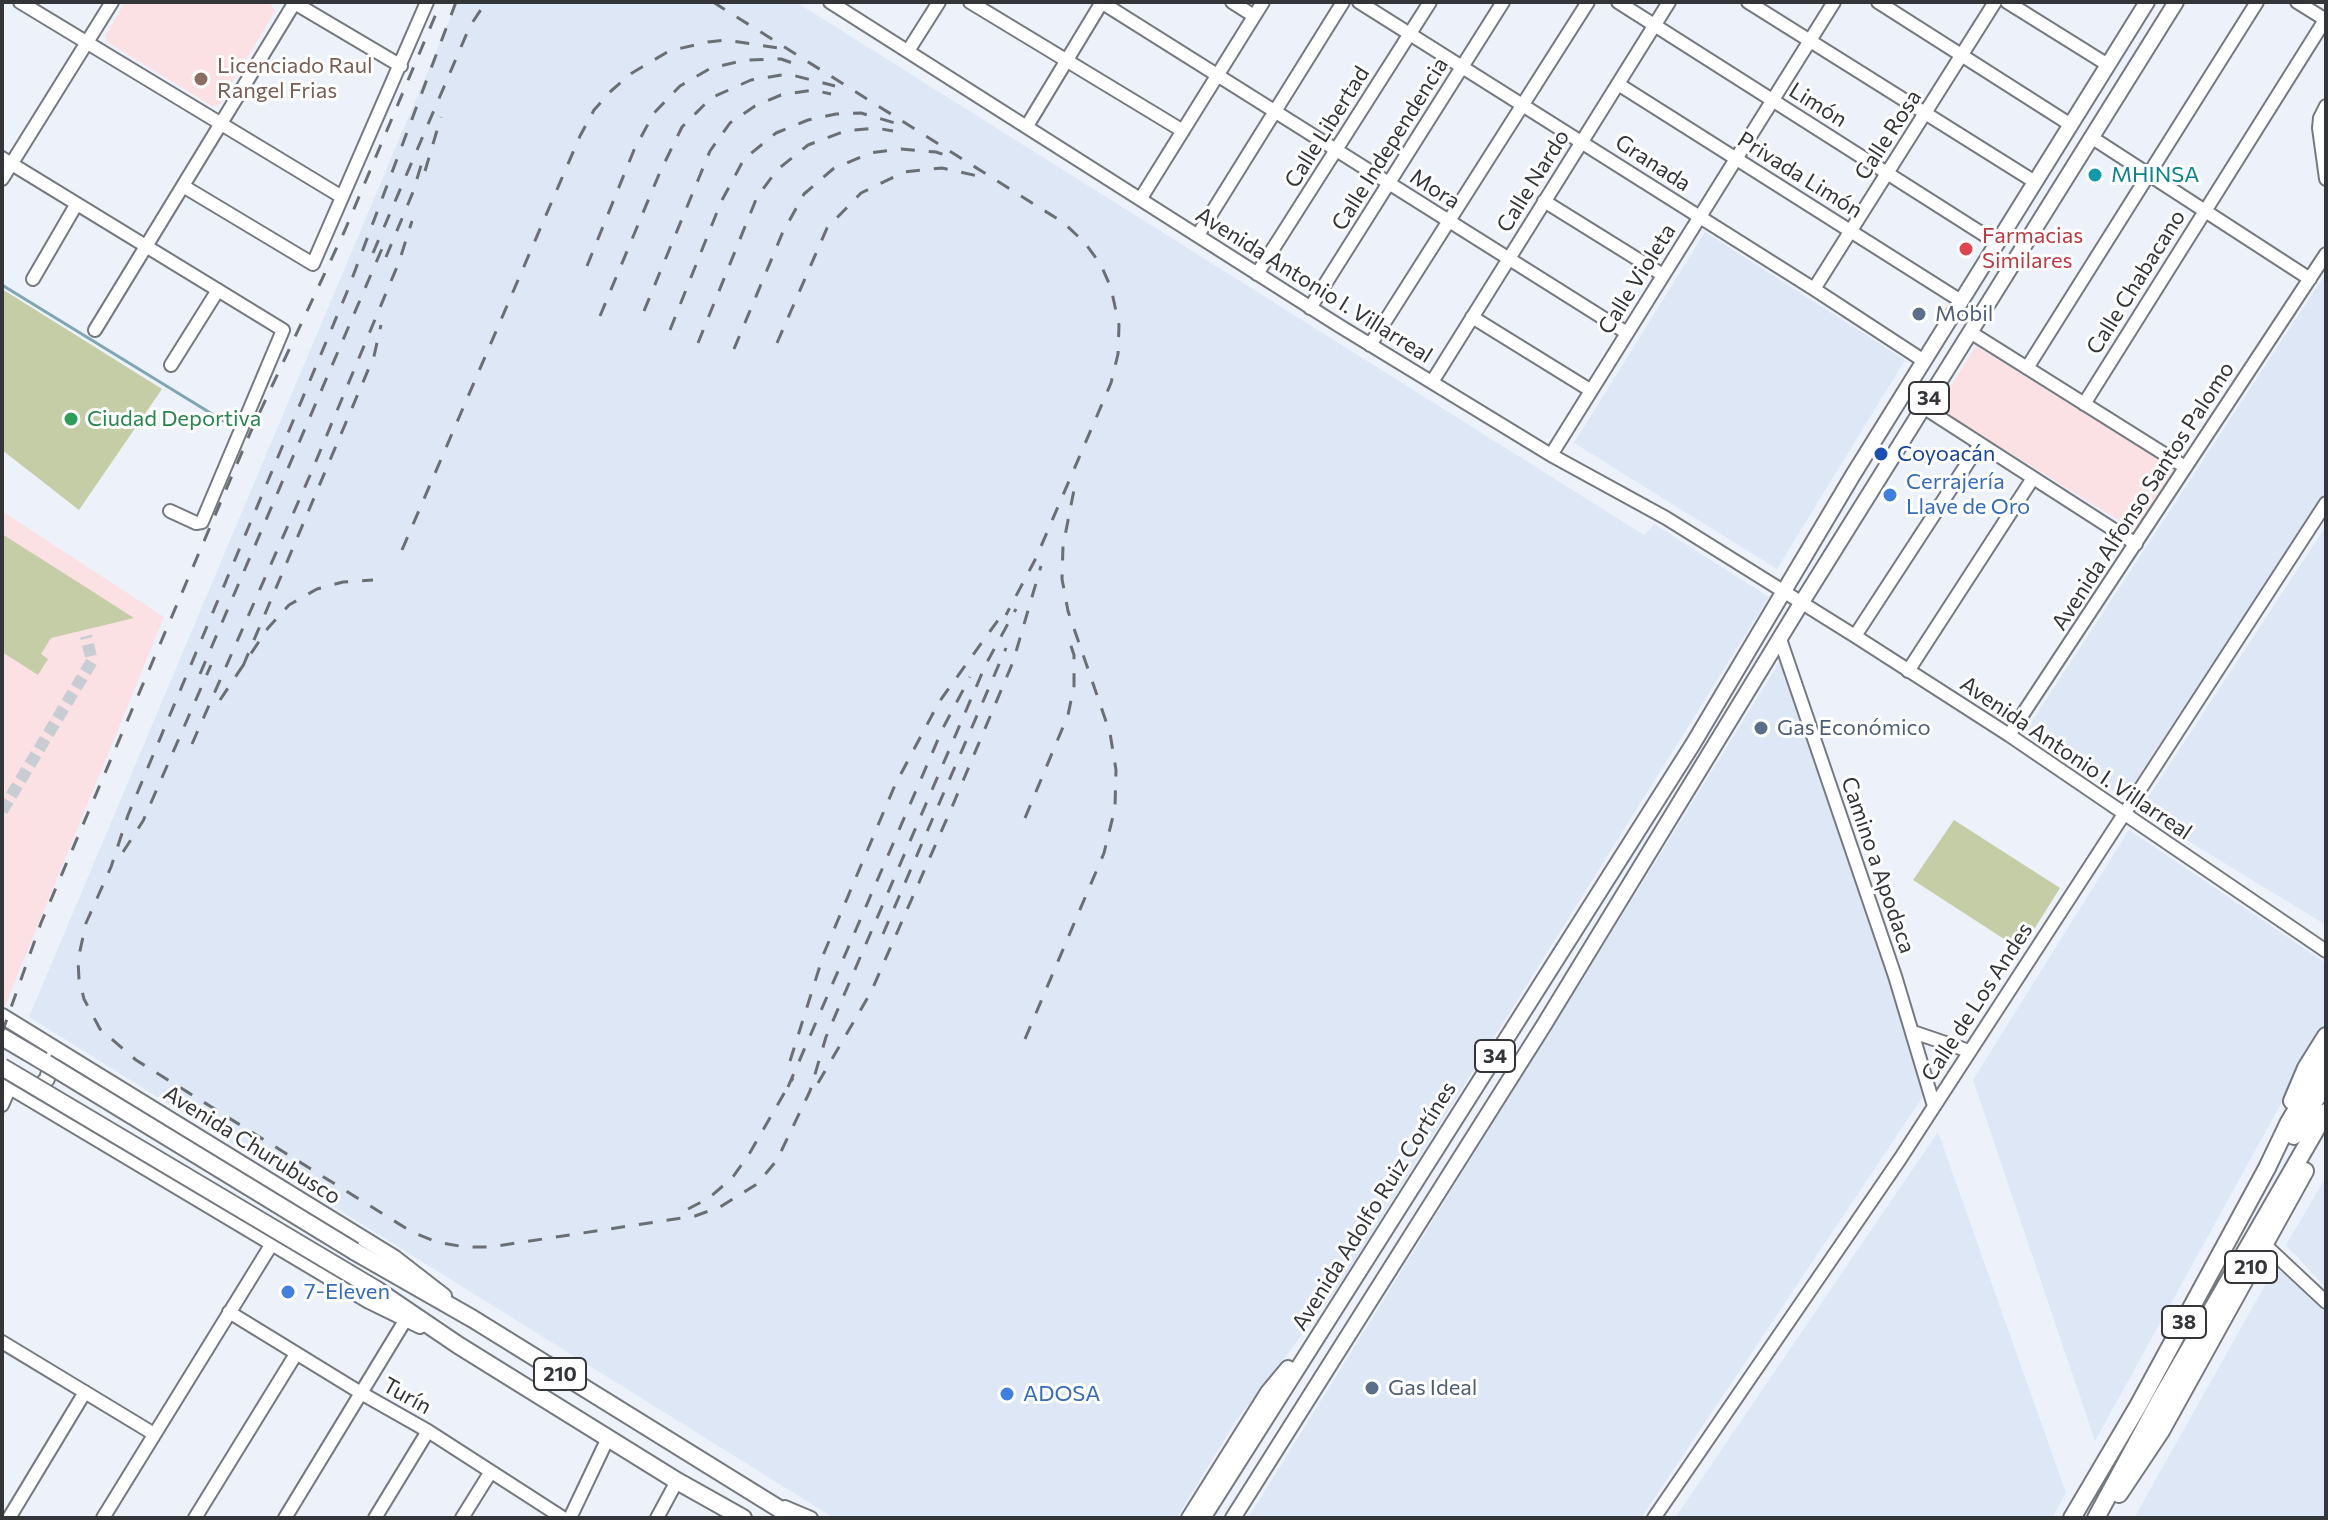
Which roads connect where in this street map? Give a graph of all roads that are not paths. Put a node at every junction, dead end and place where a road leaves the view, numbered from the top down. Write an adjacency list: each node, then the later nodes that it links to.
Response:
1 (20, 2): 32 (street)
2 (112, 2): 32 (street)
3 (294, 2): 37 (street); 46 (street)
4 (427, 2): 37 (street)
5 (830, 2): 33 (street, Avenida Antonio I. Villarreal)
6 (939, 2): 33 (street)
7 (970, 2): 35 (street)
8 (1102, 2): 35 (street); 39 (street, Mora)
9 (1232, 2): 27 (street)
10 (1263, 2): 27 (street)
11 (1343, 2): 44 (street)
12 (1359, 2): 30 (street, Granada)
13 (1430, 2): 30 (street, Calle Libertad)
14 (1503, 2): 38 (street, Calle Independencia)
15 (1588, 2): 42 (street)
16 (1618, 2): 29 (street, Limón)
17 (1669, 2): 29 (street, Calle Nardo)
18 (1748, 2): 31 (street)
19 (1834, 2): 31 (street, Calle Violeta)
20 (1878, 2): 34 (street)
21 (1995, 2): 34 (street, Calle Rosa)
22 (2007, 2): 36 (street)
23 (2176, 2): 50 (main road, 34)
24 (2257, 2): 56 (street)
25 (2297, 2): 28 (street)
26 (2142, 4): 36 (main road, 34)
27 (1254, 16): 39 (street)
28 (2326, 20): 66 (street, Calle Chabacano)
29 (1655, 25): 40 (street, Calle Nardo); 41 (street, Limón)
30 (1409, 35): 38 (street, Granada); 52 (street, Calle Libertad)
31 (1810, 41): 41 (street, Calle Violeta); 45 (street)
32 (87, 43): 46 (street); 54 (street)
33 (908, 51): 48 (street, Avenida Antonio I. Villarreal)
34 (1962, 56): 45 (street, Calle Rosa); 47 (street)
35 (1066, 61): 48 (street); 49 (street)
36 (2108, 65): 47 (main road, 34)
37 (401, 66): 62 (street)
38 (1462, 68): 42 (street, Granada); 60 (street, Calle Independencia)
39 (1216, 76): 44 (street, Mora); 49 (street)
40 (1618, 84): 51 (street, Calle Nardo); 53 (street, Privada Limón)
41 (1772, 100): 53 (street, Calle Violeta); 55 (street, Limón)
42 (1522, 106): 51 (street, Granada); 68 (street)
43 (2325, 108): 58 (street)
44 (1276, 112): 52 (street, Mora); 70 (street)
45 (1926, 114): 55 (street, Calle Rosa); 59 (street)
46 (221, 124): 61 (street); 62 (street)
47 (2071, 125): 59 (main road, 34)
48 (1027, 126): 63 (street, Avenida Antonio I. Villarreal)
49 (1183, 131): 63 (street)
50 (2091, 137): 56 (street); 85 (main road, 34)
51 (1582, 142): 64 (street, Calle Nardo); 67 (street, Granada)
52 (1336, 151): 60 (street, Mora); 75 (street, Calle Libertad)
53 (1735, 158): 67 (street, Calle Violeta); 69 (street, Privada Limón)
54 (7, 161): 57 (street); 65 (street)
55 (1888, 172): 69 (street, Calle Rosa); 71 (street, Limón)
56 (2149, 174): 66 (street); 90 (street)
57 (2, 179)
58 (2326, 179)
59 (2035, 182): 71 (main road, 34)
60 (1388, 183): 68 (street, Mora); 82 (street, Calle Independencia)
61 (183, 186): 62 (street); 72 (street)
62 (342, 197)
63 (1141, 198): 70 (street, Avenida Antonio I. Villarreal)
64 (1544, 201): 74 (street, Calle Nardo); 76 (street)
65 (76, 205): 72 (street); 77 (street)
66 (2205, 211): 78 (street); 93 (street, Calle Chabacano)
67 (1700, 217): 76 (street, Calle Violeta); 79 (street, Granada)
68 (1450, 221): 74 (street, Mora); 87 (street)
69 (1851, 231): 79 (street, Calle Rosa); 81 (street, Privada Limón)
70 (1198, 235): 75 (street, Avenida Antonio I. Villarreal)
71 (1997, 243): 81 (main road, 34)
72 (146, 247): 80 (street); 84 (street)
73 (2326, 254): 78 (street, Avenida Alfonso Santos Palomo)
74 (1508, 259): 83 (street, Calle Nardo); 86 (street, Mora)
75 (1257, 274): 82 (street, Avenida Antonio I. Villarreal)
76 (1663, 275): 86 (street, Calle Violeta)
77 (33, 279)
78 (2310, 279): 97 (street, Avenida Alfonso Santos Palomo)
79 (1814, 289): 88 (street, Granada)
80 (218, 290): 89 (street); 100 (street)
81 (1961, 301): 88 (main road, 34)
82 (1310, 308): 87 (street, Avenida Antonio I. Villarreal)
83 (1472, 317): 91 (street, Calle Nardo); 92 (street)
84 (95, 330)
85 (1970, 332): 90 (street); 94 (main road, 34)
86 (1627, 333): 92 (street, Calle Violeta)
87 (1370, 345): 91 (street, Avenida Antonio I. Villarreal)
88 (1924, 361): 102 (main road, 34)
89 (171, 365)
90 (2027, 368): 93 (street)
91 (1432, 382): 96 (street, Avenida Antonio I. Villarreal)
92 (1590, 390): 96 (street, Calle Violeta)
93 (2084, 404): 97 (street)
94 (1923, 407): 95 (street); 103 (main road, 34)
95 (1980, 444): 98 (street); 104 (street)
96 (1551, 455): 102 (street, Avenida Antonio I. Villarreal)
97 (2185, 467): 101 (street, Avenida Alfonso Santos Palomo)
98 (2033, 478): 101 (street); 106 (street)
99 (2326, 503): 108 (street, Calle de Los Andes)
100 (170, 511)
101 (2136, 544): 107 (street, Avenida Alfonso Santos Palomo)
102 (1783, 591): 103 (street, Avenida Antonio I. Villarreal); 132 (main road, Avenida Adolfo Ruiz Cortínes / 34)
103 (1802, 602): 104 (street, Avenida Antonio I. Villarreal); 105 (main road, 34)
104 (1855, 636): 106 (street, Avenida Antonio I. Villarreal)
105 (1780, 639): 111 (street, Camino a Apodaca); 158 (main road, 34)
106 (1908, 671): 107 (street, Avenida Antonio I. Villarreal)
107 (2009, 735): 108 (street, Avenida Antonio I. Villarreal)
108 (2123, 813): 109 (street, Avenida Antonio I. Villarreal); 115 (street, Calle de Los Andes)
109 (2326, 951)
110 (2, 1016): 114 (main road, Avenida Churubusco)
111 (1913, 1032): 115 (street); 121 (street, Camino a Apodaca)
112 (2326, 1036): 123 (highway)
113 (2, 1037): 131 (highway, Avenida Churubusco / 210, bridge)
114 (47, 1043): 119 (main road); 131 (main road, Avenida Churubusco)
115 (1969, 1051): 121 (street, Calle de Los Andes)
116 (2326, 1060): 123 (highway)
117 (2, 1067): 134 (highway, 210, bridge)
118 (2326, 1082): 125 (highway)
119 (10, 1087): 120 (street); 126 (main road)
120 (2, 1105)
121 (1934, 1106): 159 (street, Calle de Los Andes)
122 (2326, 1112): 161 (highway)
123 (2289, 1122): 125 (highway, 38)
124 (2326, 1135): 127 (highway, 210)
125 (2267, 1168): 160 (highway, 38)
126 (273, 1242): 129 (street); 130 (main road)
127 (2264, 1244): 128 (street); 161 (highway, 210)
128 (2326, 1302)
129 (229, 1312): 135 (street, Turín); 139 (street)
130 (406, 1319): 134 (main road); 137 (street)
131 (473, 1319): 143 (highway, Avenida Churubusco / 210)
132 (1326, 1322): 156 (main road); 157 (main road, Avenida Adolfo Ruiz Cortínes / 34)
133 (2, 1342): 136 (street)
134 (458, 1345): 140 (highway, 210)
135 (296, 1354): 137 (street, Turín); 147 (street)
136 (85, 1392): 139 (street); 145 (street)
137 (361, 1393): 138 (street, Turín); 148 (street)
138 (428, 1431): 141 (street, Turín); 149 (street)
139 (154, 1434): 146 (street)
140 (608, 1438): 142 (highway, 210); 152 (street)
141 (490, 1473): 150 (street); 151 (street, Turín)
142 (677, 1481): 144 (highway, 210); 153 (street)
143 (765, 1500): 154 (highway, Avenida Churubusco / 210); 155 (street)
144 (732, 1515)
145 (9, 1518)
146 (103, 1518)
147 (195, 1518)
148 (285, 1518)
149 (375, 1518)
150 (462, 1518)
151 (563, 1518)
152 (570, 1518)
153 (657, 1518)
154 (794, 1518)
155 (811, 1518)
156 (1189, 1518)
157 (1203, 1518)
158 (1233, 1518)
159 (1654, 1518)
160 (2072, 1518)
161 (2096, 1518)

